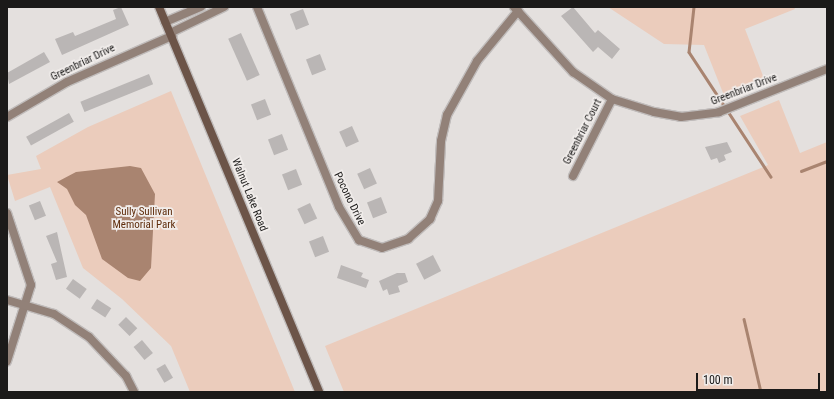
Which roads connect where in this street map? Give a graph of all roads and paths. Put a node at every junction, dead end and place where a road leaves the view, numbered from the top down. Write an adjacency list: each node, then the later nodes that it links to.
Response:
1 (159, 7): 6 (street, Walnut Lake Road)
2 (201, 7): 6 (street)
3 (224, 7): 7 (street, Greenbriar Drive)
4 (257, 7): 5 (street, Pocono Drive)
5 (516, 9): 9 (street, Greenbriar Drive)
6 (165, 22): 7 (street, Walnut Lake Road)
7 (171, 35): 10 (street, Greenbriar Drive); 17 (street, Walnut Lake Road)
8 (827, 69): 9 (street, Greenbriar Drive)
9 (612, 99): 11 (street, Greenbriar Court)
10 (7, 116)
11 (573, 176)
12 (7, 213): 14 (street)
13 (7, 300): 14 (street)
14 (26, 304): 15 (street); 16 (street)
15 (7, 361)
16 (134, 392)
17 (319, 392)

